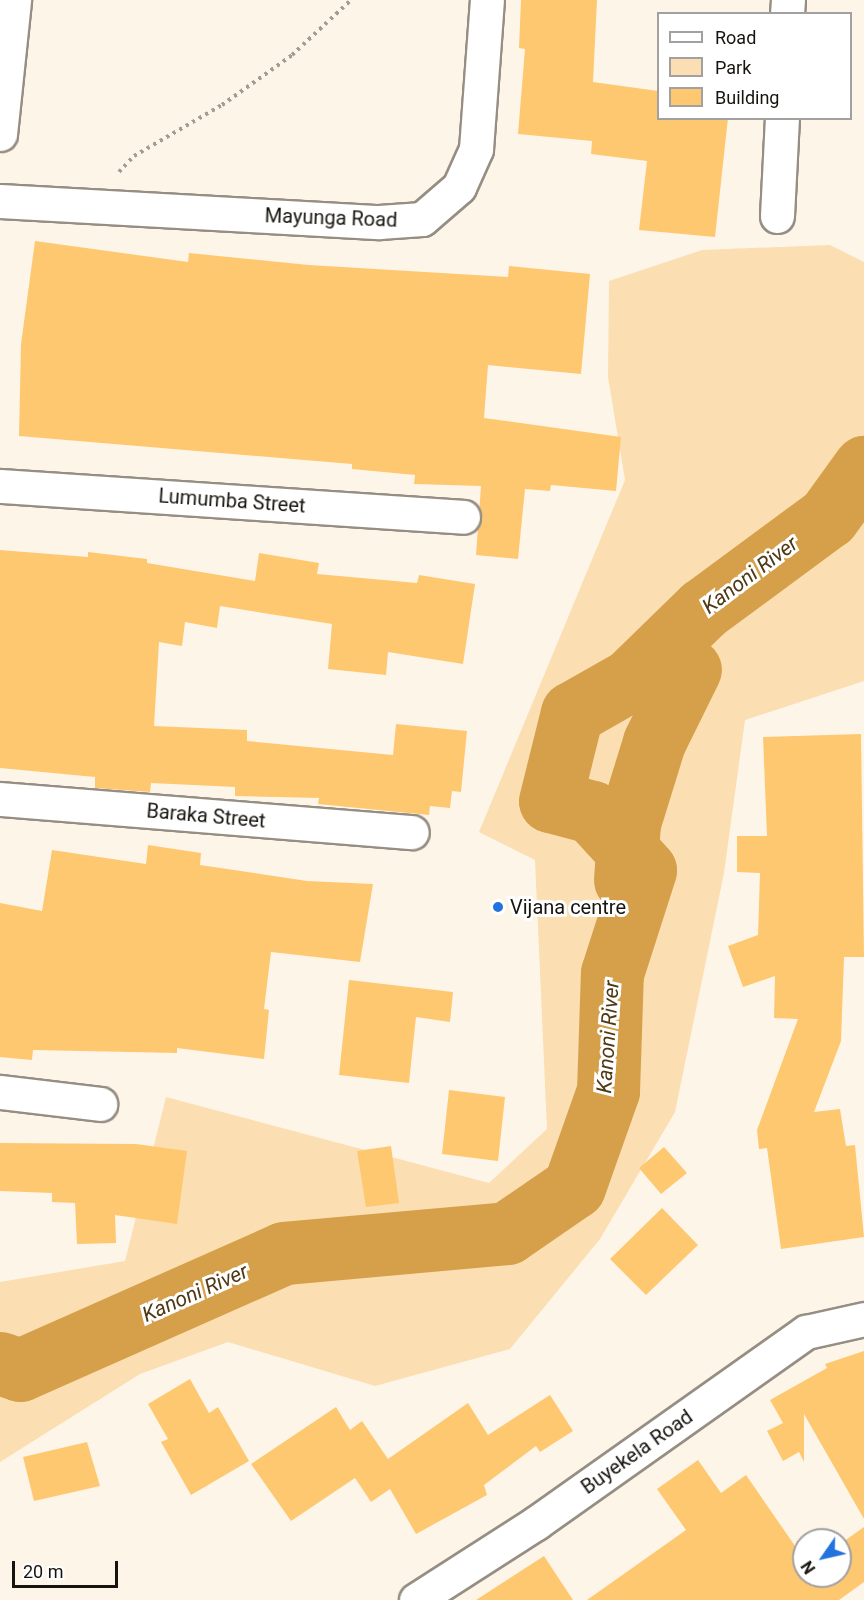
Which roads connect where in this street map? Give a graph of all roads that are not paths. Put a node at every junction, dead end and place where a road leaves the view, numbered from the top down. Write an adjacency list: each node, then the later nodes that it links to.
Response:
1 (14, 0): 4 (street)
2 (487, 0): 5 (street, Mayunga Road)
3 (782, 120): 6 (street)
4 (0, 134)
5 (0, 201)
6 (777, 216)
7 (0, 486): 8 (street, Lumumba Street)
8 (463, 517)
9 (0, 799): 10 (street, Baraka Street)
10 (412, 832)
11 (0, 1092): 12 (street)
12 (100, 1104)
13 (864, 1319): 14 (street, Buyekela Road)
14 (437, 1595)

